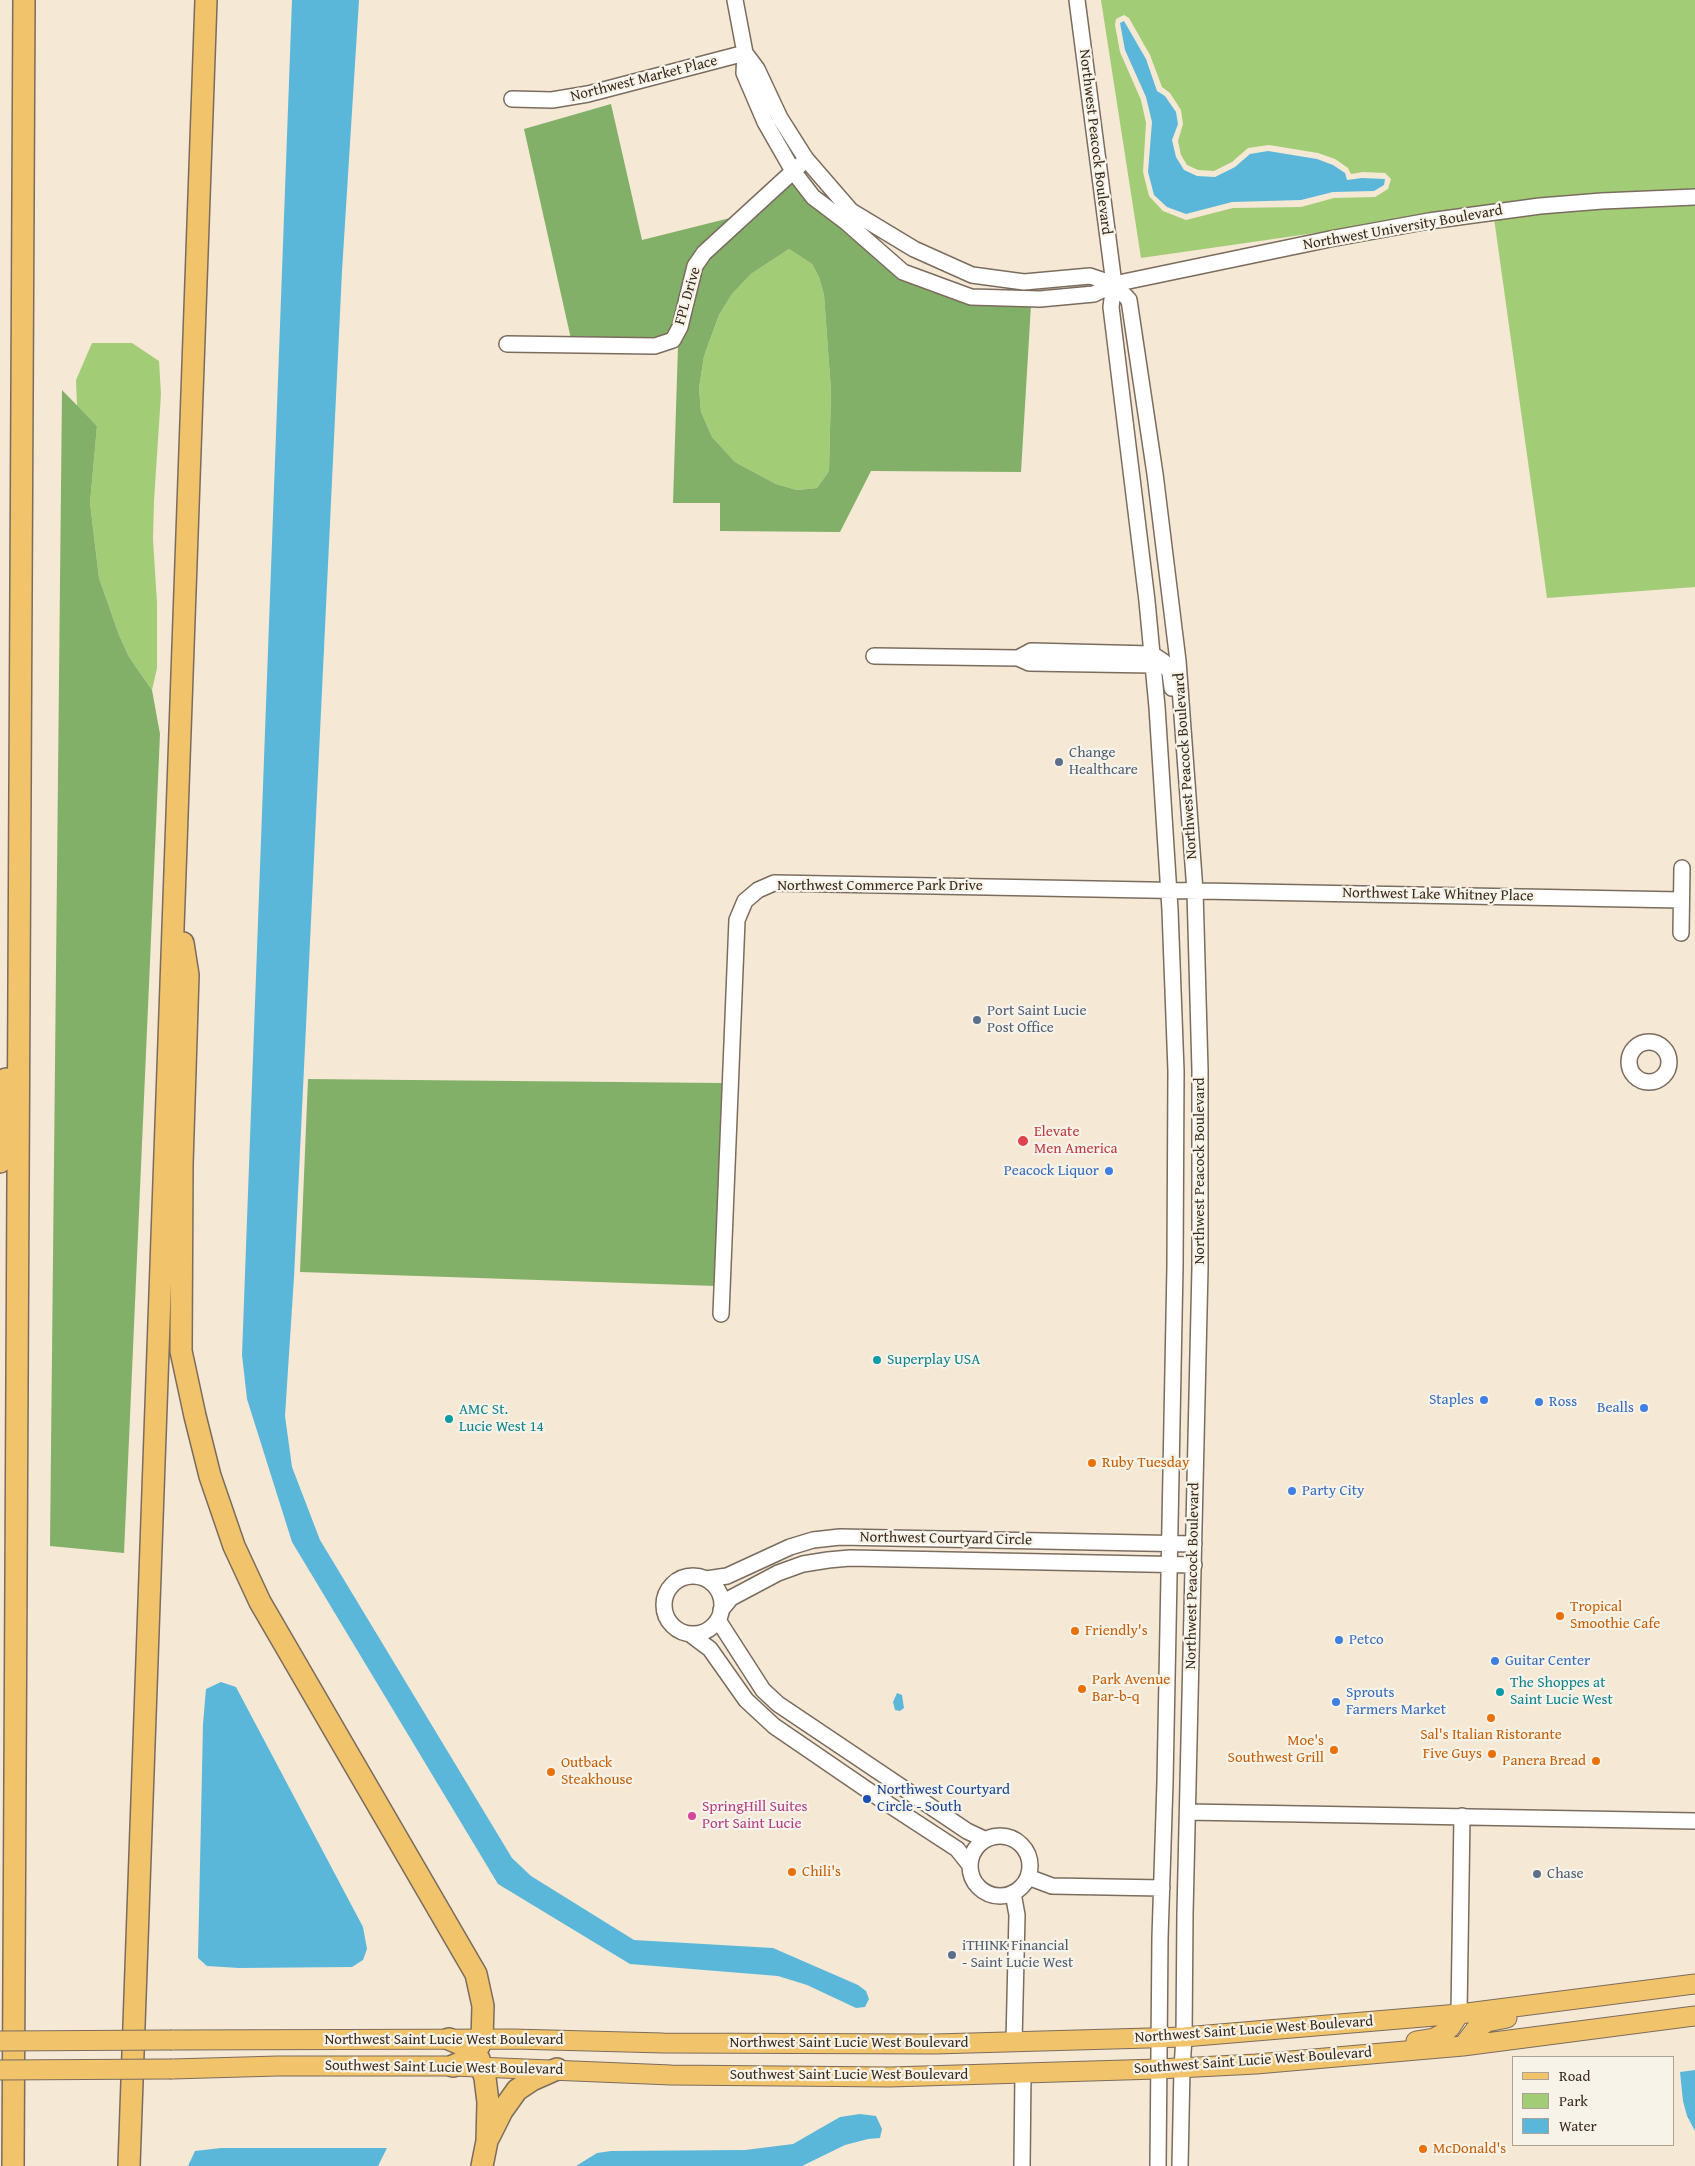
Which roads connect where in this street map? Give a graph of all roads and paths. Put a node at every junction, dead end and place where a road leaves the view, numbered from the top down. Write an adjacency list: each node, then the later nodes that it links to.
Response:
1 (24, 0): 21 (highway)
2 (206, 0): 18 (highway)
3 (735, 0): 5 (street, Northwest University Boulevard)
4 (1077, 0): 10 (street, Northwest Peacock Boulevard)
5 (745, 53): 6 (street, Northwest Market Place); 7 (street); 8 (street, Northwest University Boulevard)
6 (512, 99)
7 (806, 159): 8 (street, FPL Drive); 10 (street)
8 (793, 171): 10 (street, Northwest University Boulevard); 11 (street, FPL Drive)
9 (1695, 197): 10 (street, Northwest University Boulevard)
10 (1114, 284): 13 (street, Northwest Peacock Boulevard); 14 (street, Northwest Peacock Boulevard)
11 (506, 344)
12 (874, 656): 13 (street)
13 (1153, 660): 14 (street); 16 (street, Northwest Peacock Boulevard)
14 (1186, 772): 17 (street, Northwest Peacock Boulevard)
15 (1682, 868): 19 (street)
16 (1170, 890): 17 (street, Northwest Commerce Park Drive); 23 (street, Northwest Commerce Park Drive); 25 (street, Northwest Peacock Boulevard)
17 (1195, 891): 19 (street, Northwest Lake Whitney Place); 26 (street, Northwest Peacock Boulevard)
18 (175, 894): 55 (highway); 67 (highway)
19 (1681, 900): 20 (street)
20 (1680, 933)
21 (20, 985): 22 (highway); 66 (highway)
22 (0, 1162)
23 (721, 1314)
24 (1024, 1540): 25 (street, Northwest Courtyard Circle); 27 (street); 30 (street, Northwest Courtyard Circle)
25 (1170, 1544): 26 (street, Northwest Courtyard Circle); 28 (street, Northwest Peacock Boulevard)
26 (1194, 1544): 29 (street, Northwest Peacock Boulevard)
27 (1024, 1561): 28 (street, Northwest Courtyard Circle); 31 (street, Northwest Courtyard Circle)
28 (1169, 1564): 29 (street, Northwest Courtyard Circle); 41 (street, Northwest Peacock Boulevard)
29 (1194, 1565): 35 (street, Northwest Peacock Boulevard)
30 (706, 1579): 31 (street); 32 (street)
31 (720, 1615): 32 (street); 33 (street)
32 (690, 1634): 34 (street)
33 (855, 1756): 34 (street); 38 (street)
34 (844, 1774): 39 (street)
35 (1188, 1812): 36 (street); 49 (street, Northwest Peacock Boulevard)
36 (1462, 1816): 37 (street); 45 (street)
37 (1695, 1821)
38 (984, 1839): 39 (street); 40 (street)
39 (969, 1864): 42 (street)
40 (1028, 1877): 41 (street); 42 (street)
41 (1162, 1888): 50 (street, Northwest Peacock Boulevard)
42 (1013, 1893): 53 (street)
43 (1695, 1984): 44 (main road, Northwest Saint Lucie West Boulevard)
44 (1668, 1988): 45 (main road, Northwest Saint Lucie West Boulevard); 54 (main road)
45 (1459, 2014): 49 (main road, Northwest Saint Lucie West Boulevard); 57 (main road)
46 (1695, 2016): 47 (main road, Southwest Saint Lucie West Boulevard)
47 (1664, 2020): 48 (main road); 54 (main road, Southwest Saint Lucie West Boulevard)
48 (1695, 2027)
49 (1184, 2037): 50 (main road, Northwest Saint Lucie West Boulevard); 59 (street, Northwest Peacock Boulevard)
50 (1159, 2038): 53 (main road, Northwest Saint Lucie West Boulevard); 61 (street, Northwest Peacock Boulevard)
51 (450, 2039): 52 (main road, Northwest Saint Lucie West Boulevard, bridge); 55 (highway)
52 (0, 2041)
53 (1014, 2042): 55 (main road, Northwest Saint Lucie West Boulevard)
54 (1463, 2046): 57 (main road, Southwest Saint Lucie West Boulevard)
55 (479, 2053): 58 (highway); 60 (main road, Southwest Saint Lucie West Boulevard); 64 (highway)
56 (0, 2059): 65 (highway)
57 (1256, 2064): 59 (main road, Southwest Saint Lucie West Boulevard)
58 (453, 2066): 62 (main road, Southwest Saint Lucie West Boulevard, bridge)
59 (1182, 2068): 61 (main road, Southwest Saint Lucie West Boulevard); 71 (street, Northwest Peacock Boulevard)
60 (557, 2069): 63 (main road, Southwest Saint Lucie West Boulevard); 64 (highway)
61 (1158, 2069): 63 (main road, Southwest Saint Lucie West Boulevard); 70 (street, Northwest Peacock Boulevard)
62 (0, 2070)
63 (1024, 2073): 69 (street)
64 (487, 2141): 68 (highway)
65 (7, 2166)
66 (13, 2166)
67 (129, 2166)
68 (482, 2166)
69 (1022, 2166)
70 (1158, 2166)
71 (1180, 2166)

